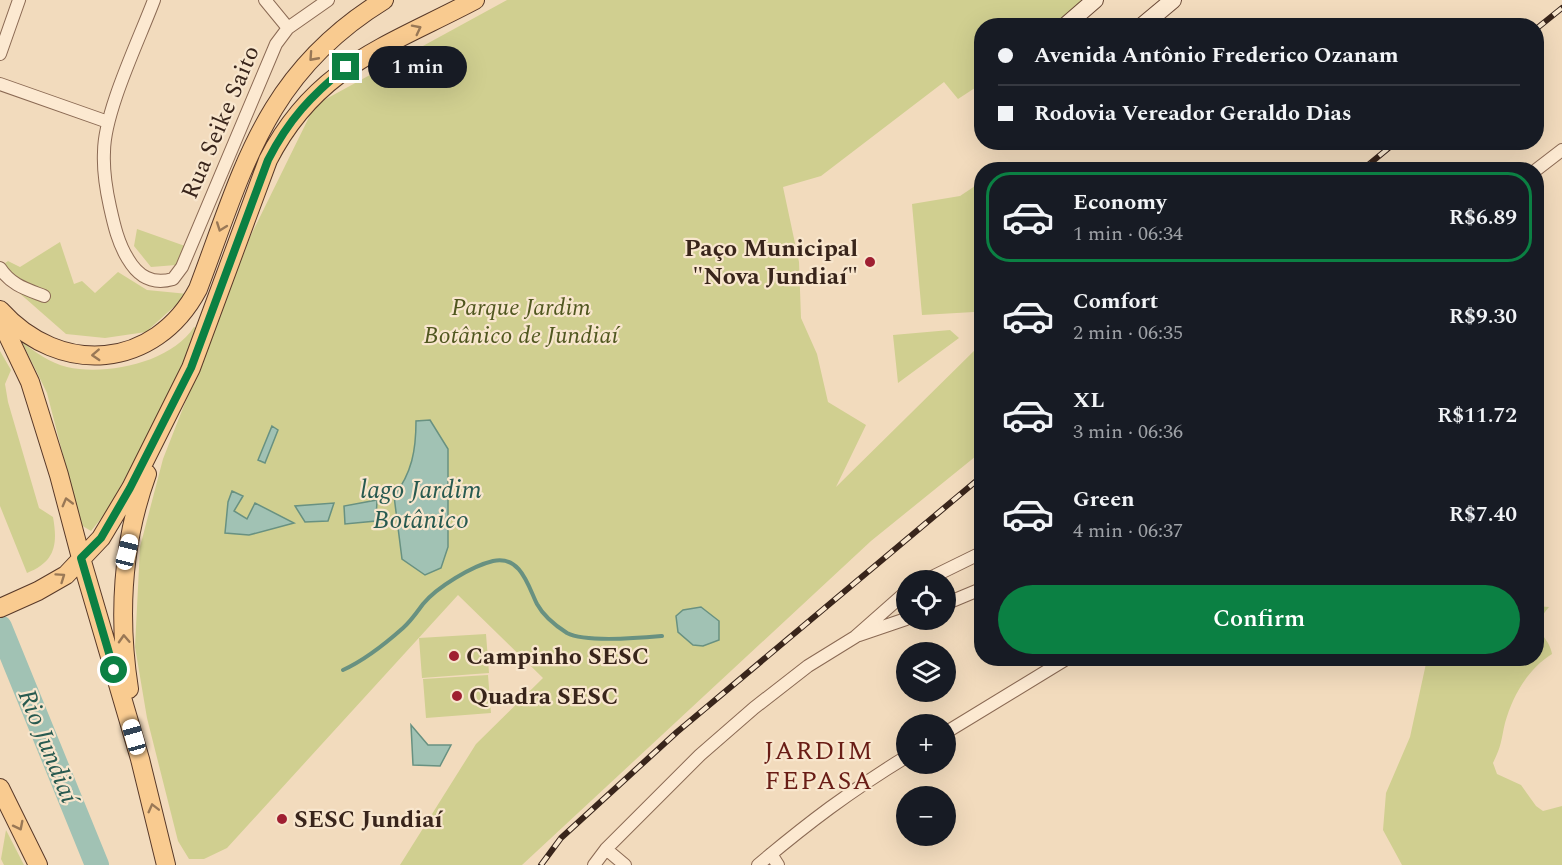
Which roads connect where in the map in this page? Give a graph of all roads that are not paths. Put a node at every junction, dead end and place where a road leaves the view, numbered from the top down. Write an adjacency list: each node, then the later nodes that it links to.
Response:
1 (19, 0): 15 (street)
2 (154, 0): 17 (street)
3 (266, 0): 14 (street)
4 (328, 0): 14 (street, Rua Seike Saito)
5 (366, 0): 11 (main road)
6 (384, 0): 11 (main road)
7 (475, 0): 10 (main road)
8 (1095, 0): 12 (street)
9 (1173, 0): 13 (street)
10 (454, 5): 24 (main road, one-way to 10)
11 (356, 18): 22 (main road, one-way to 22)
12 (1074, 18)
13 (1152, 18)
14 (288, 28): 17 (street, Rua Seike Saito)
15 (0, 54)
16 (0, 84): 17 (street)
17 (108, 122)
18 (1562, 150): 19 (street)
19 (1544, 164)
20 (0, 268): 21 (street)
21 (44, 296)
22 (0, 310)
23 (0, 319): 26 (main road, one-way to 23)
24 (159, 433): 26 (main road); 36 (main road, one-way to 24)
25 (974, 556): 27 (street)
26 (81, 558): 31 (main road, one-way to 26); 36 (main road)
27 (946, 570)
28 (974, 592): 30 (street)
29 (896, 598): 33 (street)
30 (956, 599)
31 (0, 608)
32 (896, 623): 33 (street)
33 (855, 637): 39 (street)
34 (1055, 666): 35 (street)
35 (956, 726)
36 (140, 759): 42 (main road, one-way to 36)
37 (896, 763): 40 (street)
38 (0, 788): 41 (main road, one-way to 41)
39 (606, 849): 43 (street); 44 (street)
40 (771, 854): 45 (street); 46 (street)
41 (38, 865)
42 (166, 865)
43 (594, 865)
44 (625, 865)
45 (758, 865)
46 (778, 865)

